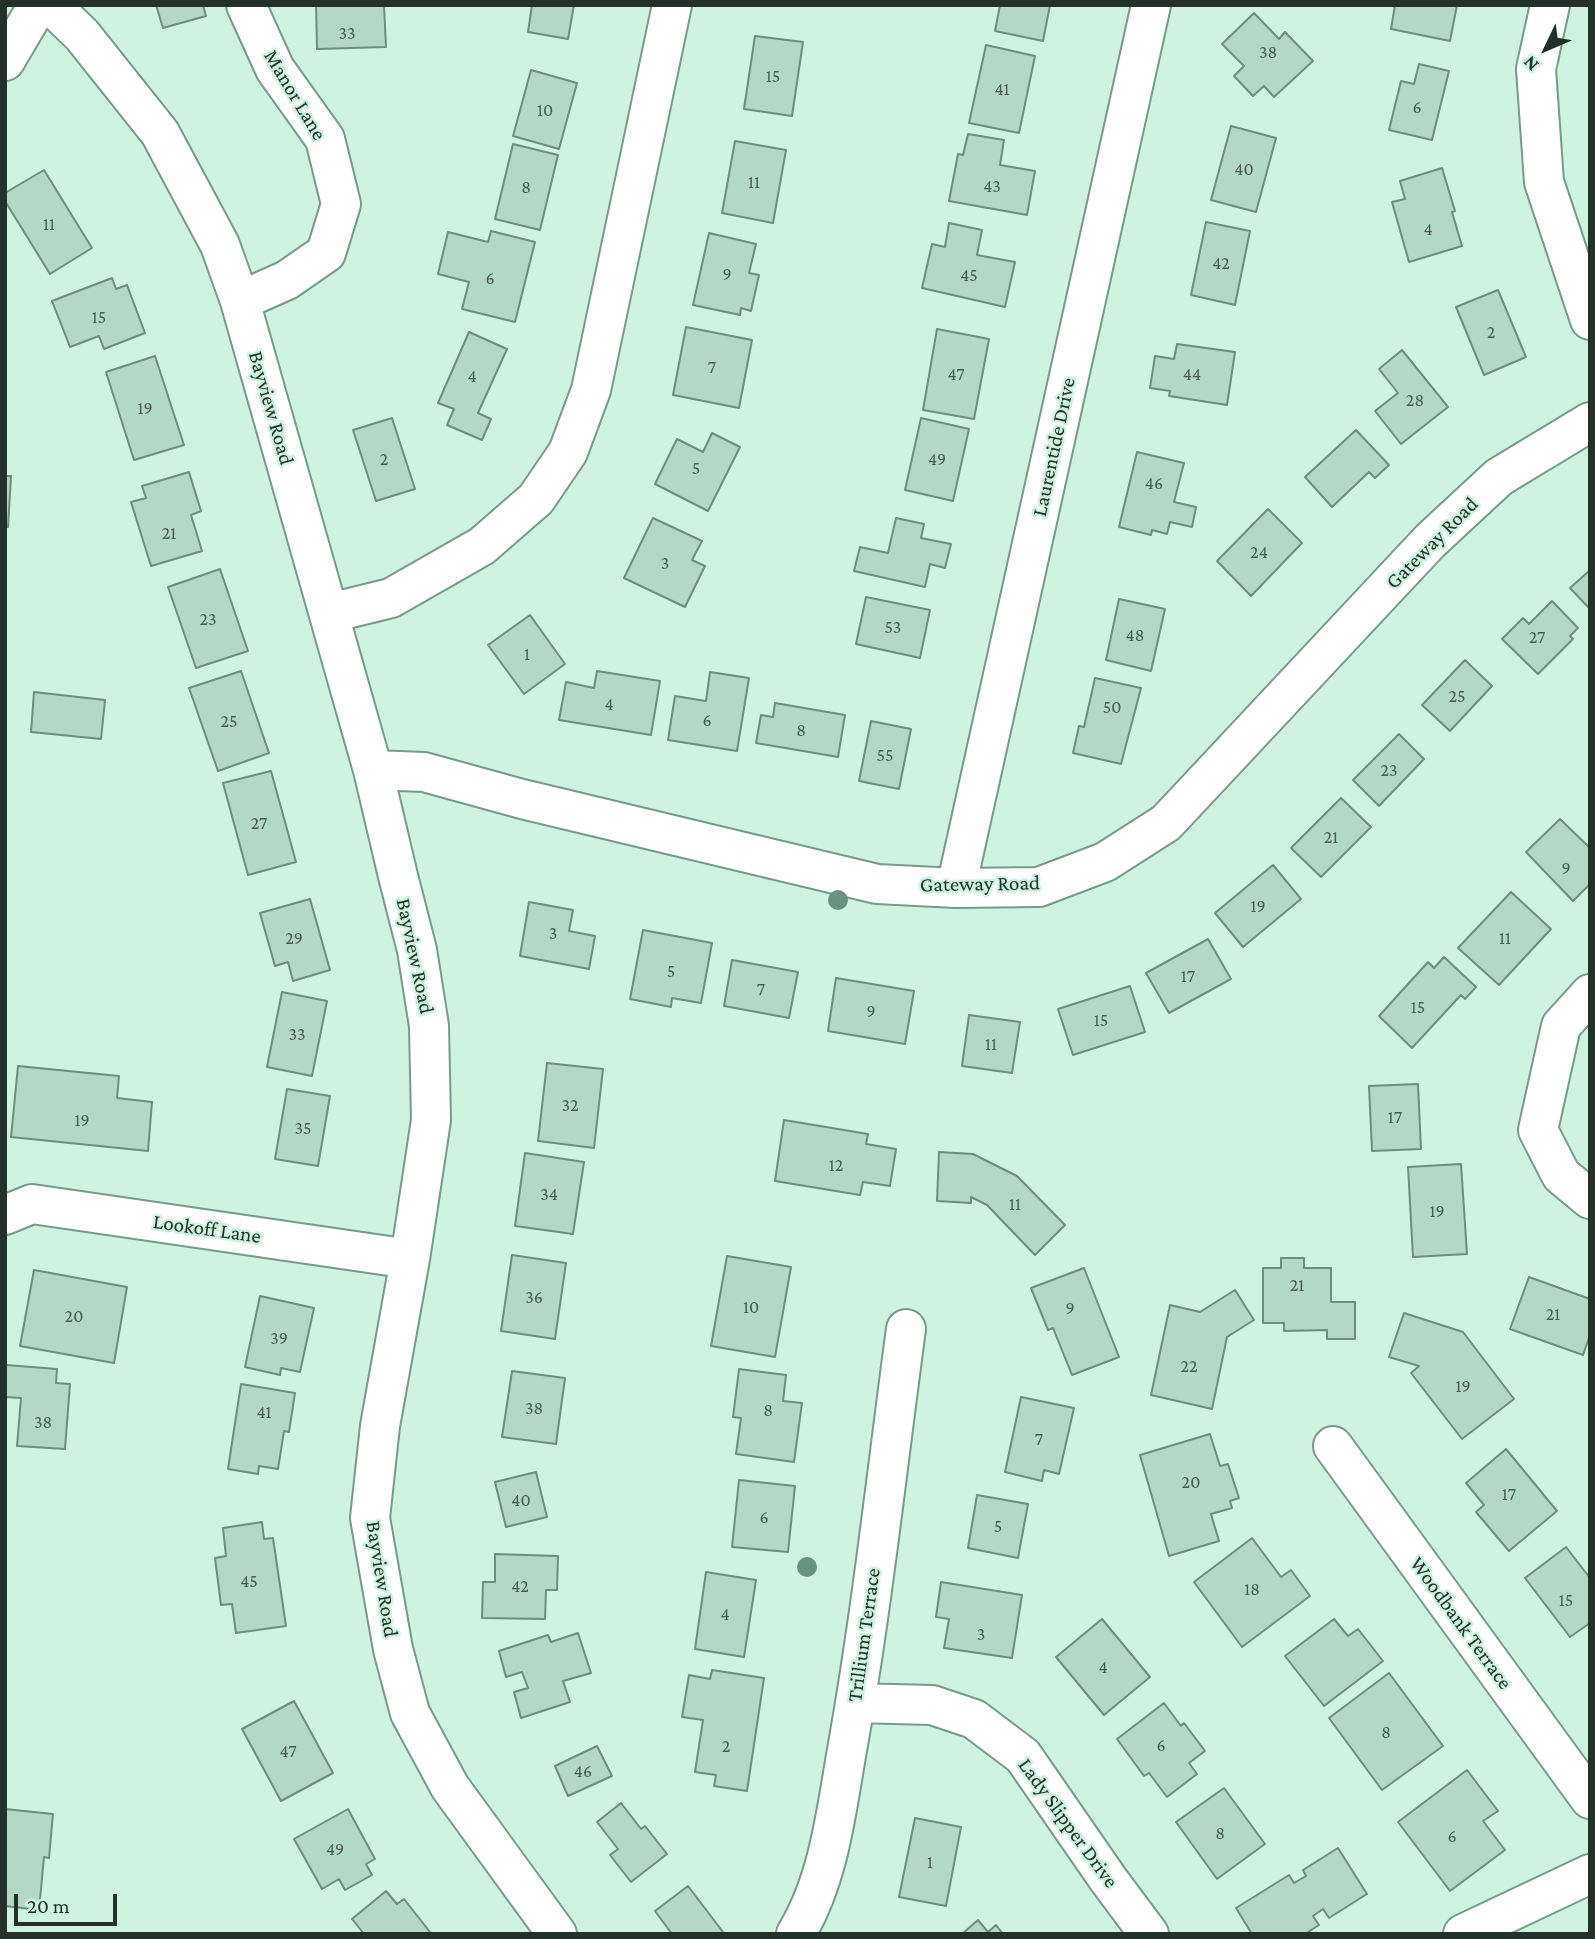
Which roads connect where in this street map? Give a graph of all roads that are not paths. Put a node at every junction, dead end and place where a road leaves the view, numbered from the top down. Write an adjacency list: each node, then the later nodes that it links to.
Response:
1 (38, 5): 7 (street)
2 (51, 5): 8 (street, Bayview Road)
3 (246, 5): 8 (street, Manor Lane)
4 (672, 5): 11 (street)
5 (1152, 5): 13 (street, Laurentide Drive)
6 (1550, 5): 9 (street)
7 (5, 61)
8 (240, 301): 11 (street, Bayview Road)
9 (1590, 320)
10 (1590, 422): 13 (street, Gateway Road)
11 (330, 613): 12 (street, Bayview Road)
12 (373, 770): 13 (street, Gateway Road); 17 (street, Bayview Road)
13 (956, 888)
14 (1590, 994): 15 (street)
15 (1590, 1199)
16 (5, 1215): 17 (street, Lookoff Lane)
17 (410, 1259): 23 (street, Bayview Road)
18 (906, 1329): 20 (street, Trillium Terrace)
19 (1333, 1447): 21 (street, Woodbank Terrace)
20 (855, 1703): 24 (street, Trillium Terrace); 25 (street, Lady Slipper Drive)
21 (1590, 1799)
22 (1590, 1874): 26 (street)
23 (557, 1934)
24 (796, 1934)
25 (1149, 1934)
26 (1463, 1934)

